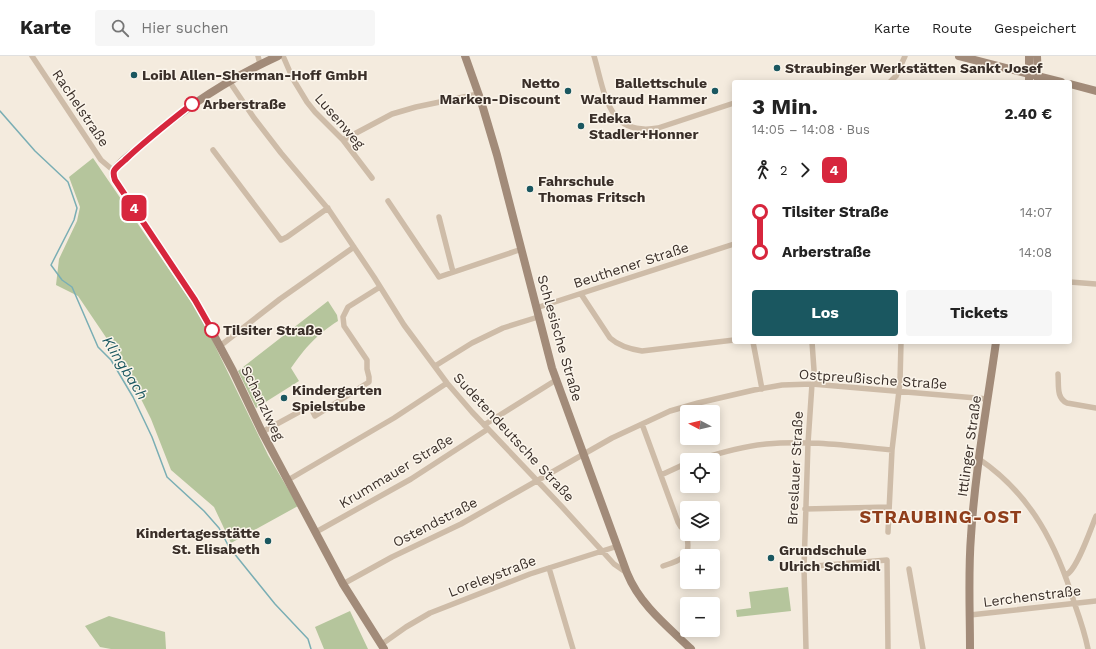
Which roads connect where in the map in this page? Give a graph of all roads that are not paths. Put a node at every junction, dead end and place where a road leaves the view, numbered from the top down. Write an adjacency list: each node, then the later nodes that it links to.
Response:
1 (32, 56): 21 (street, Rachelstraße)
2 (278, 56): 10 (street)
3 (283, 56): 19 (street, Lusenweg)
4 (465, 56): 17 (street, Schlesische Straße)
5 (594, 56): 18 (street)
6 (905, 56): 14 (street)
7 (959, 56): 11 (street)
8 (1029, 56): 11 (street)
9 (1037, 56): 12 (street)
10 (259, 60): 13 (street)
11 (1029, 78): 12 (street)
12 (1038, 79)
13 (230, 80): 21 (street); 24 (street, Sudetendeutsche Straße)
14 (892, 80)
15 (1072, 85): 16 (street)
16 (1096, 91)
17 (478, 94): 19 (street); 28 (street, Schlesische Straße)
18 (732, 104)
19 (343, 140): 22 (street, Lusenweg)
20 (213, 150): 24 (street)
21 (114, 171): 41 (street, Schanzlweg)
22 (372, 178)
23 (388, 201): 29 (street)
24 (328, 208): 27 (street, Sudetendeutsche Straße)
25 (439, 217): 29 (street)
26 (732, 245): 33 (street, Beuthener Straße)
27 (354, 247): 32 (street, Sudetendeutsche Straße); 41 (street)
28 (522, 249): 29 (street); 34 (street, Schlesische Straße)
29 (453, 272)
30 (1072, 282): 31 (street)
31 (1096, 284)
32 (380, 286): 42 (street, Sudetendeutsche Straße); 53 (street)
33 (581, 294): 34 (street, Beuthener Straße); 36 (street)
34 (536, 308): 35 (street, Schlesische Straße)
35 (538, 317): 42 (street); 44 (street, Schlesische Straße)
36 (732, 340)
37 (753, 344): 47 (street)
38 (812, 344): 46 (street, Breslauer Straße)
39 (901, 344): 48 (street)
40 (996, 344): 49 (street, Ittlinger Straße)
41 (220, 346): 53 (street, Schanzlweg)
42 (435, 366): 45 (street, Sudetendeutsche Straße)
43 (1058, 374): 50 (street)
44 (556, 380): 52 (street, Krummauer Straße); 57 (street, Schlesische Straße)
45 (447, 384): 52 (street, Sudetendeutsche Straße); 61 (street)
46 (813, 384): 47 (street, Ostpreußische Straße); 48 (street, Ostpreußische Straße); 54 (street, Breslauer Straße)
47 (762, 389): 51 (street, Ostpreußische Straße)
48 (898, 392): 49 (street, Ostpreußische Straße); 55 (street)
49 (988, 399): 58 (street, Ittlinger Straße)
50 (1096, 408)
51 (642, 424): 57 (street, Ostpreußische Straße); 60 (street)
52 (486, 427): 62 (street, Sudetendeutsche Straße); 67 (street, Krummauer Straße)
53 (262, 432): 61 (street, Schanzlweg)
54 (808, 443): 55 (street); 56 (street); 64 (street, Breslauer Straße)
55 (892, 450): 63 (street)
56 (720, 454)
57 (583, 455): 62 (street, Ostpreußische Straße); 70 (street, Schlesische Straße)
58 (979, 459): 77 (street); 81 (street, Ittlinger Straße)
59 (680, 467): 60 (street)
60 (661, 475): 66 (street)
61 (288, 480): 67 (street, Schanzlweg)
62 (537, 480): 71 (street, Sudetendeutsche Straße); 78 (street, Ostendstraße)
63 (889, 507): 64 (street); 68 (street)
64 (805, 509): 73 (street, Breslauer Straße)
65 (1096, 516): 77 (street)
66 (680, 524)
67 (316, 532): 78 (street, Schanzlweg)
68 (888, 532)
69 (689, 541): 72 (street)
70 (618, 546): 71 (street, Loreleystraße); 76 (street, Schlesische Straße)
71 (602, 551): 74 (street, Loreleystraße); 76 (street, Sudetendeutsche Straße)
72 (663, 566)
73 (804, 567): 85 (street, Breslauer Straße); 86 (street)
74 (549, 568): 82 (street, Loreleystraße); 83 (street)
75 (909, 569): 87 (street)
76 (627, 574): 84 (street, Schlesische Straße)
77 (1066, 575): 80 (street)
78 (343, 584): 82 (street, Schanzlweg)
79 (1096, 601): 80 (street, Lerchenstraße)
80 (1075, 603): 81 (street, Lerchenstraße); 89 (street)
81 (970, 616): 88 (street, Ittlinger Straße)
82 (383, 647)
83 (572, 649)
84 (691, 649)
85 (806, 649)
86 (888, 649)
87 (923, 649)
88 (970, 649)
89 (1088, 649)

